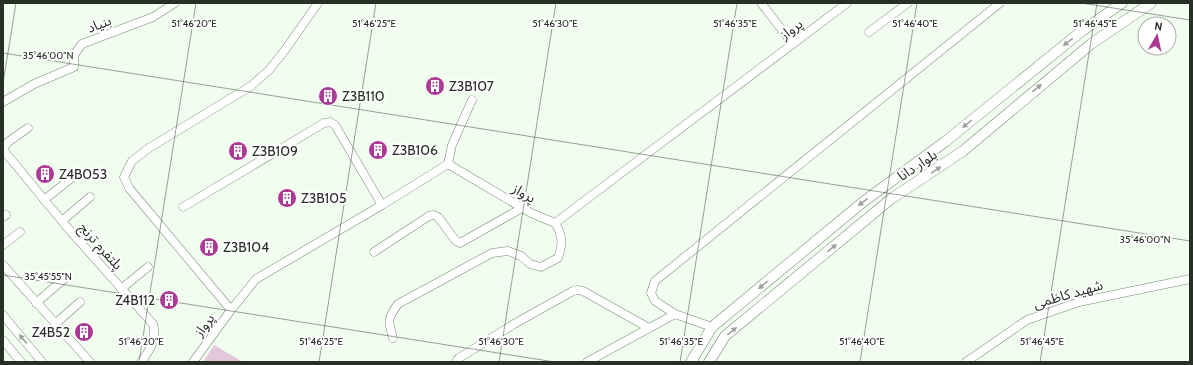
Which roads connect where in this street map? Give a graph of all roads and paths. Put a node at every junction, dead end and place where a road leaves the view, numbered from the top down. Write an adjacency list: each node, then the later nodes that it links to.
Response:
1 (175, 3): 12 (street, بنیاد)
2 (318, 3): 33 (street)
3 (761, 3): 10 (street)
4 (847, 3): 10 (street, پرواز)
5 (908, 3): 9 (street)
6 (1000, 3): 34 (street)
7 (1122, 3): 37 (street, بلوار دانا, one-way to 37)
8 (1151, 3): 49 (street, بلوار دانا, one-way to 8)
9 (869, 32)
10 (793, 44): 22 (street, پرواز)
11 (472, 100): 14 (street)
12 (3, 102)
13 (28, 128): 17 (street, پلتفرم ترنج)
14 (448, 164): 18 (street, پرواز); 20 (street, پرواز)
15 (74, 176): 17 (street)
16 (90, 197): 21 (street, پلتفرم ترنج)
17 (44, 200): 21 (street, پلتفرم ترنج)
18 (382, 205): 19 (street); 33 (street, پرواز)
19 (183, 207)
20 (522, 208): 22 (street, پرواز); 25 (street)
21 (62, 221): 30 (street, پلتفرم ترنج)
22 (555, 223): 39 (street)
23 (20, 232): 24 (street)
24 (3, 245)
25 (374, 252)
26 (3, 265): 32 (street)
27 (148, 267): 30 (street, پلتفرم ترنج)
28 (64, 279): 32 (street)
29 (1190, 279): 50 (street, شهید کاظمی)
30 (121, 289): 44 (street, پلتفرم ترنج)
31 (80, 302): 36 (street)
32 (36, 303): 36 (street)
33 (231, 310): 45 (street, پرواز)
34 (675, 314): 37 (street); 38 (street)
35 (3, 315): 42 (street, one-way to 35)
36 (55, 324): 43 (street)
37 (712, 327): 48 (street, بلوار دانا)
38 (649, 328): 46 (street); 47 (street)
39 (393, 338)
40 (3, 340): 41 (street)
41 (21, 362)
42 (42, 362)
43 (90, 362)
44 (142, 362)
45 (194, 362)
46 (458, 362)
47 (587, 362)
48 (691, 362)
49 (709, 362)
50 (966, 362)

